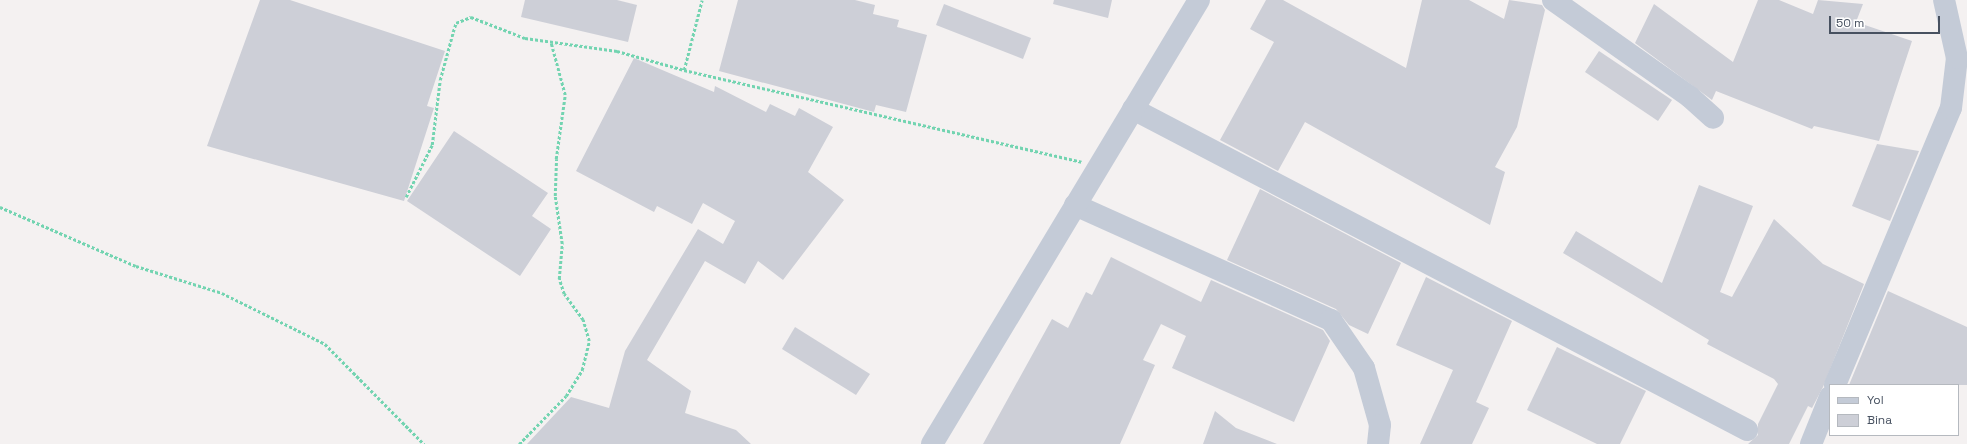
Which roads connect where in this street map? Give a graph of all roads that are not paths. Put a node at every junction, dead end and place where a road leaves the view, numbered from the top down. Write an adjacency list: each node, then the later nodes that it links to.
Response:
1 (1198, 0): 4 (street)
2 (1553, 0): 5 (street)
3 (1944, 0): 7 (street)
4 (1133, 109): 6 (street); 9 (street)
5 (1713, 118)
6 (1075, 205): 10 (street); 11 (street)
7 (1835, 384)
8 (1829, 399): 12 (street)
9 (1747, 430)
10 (936, 443)
11 (1378, 444)
12 (1811, 444)

